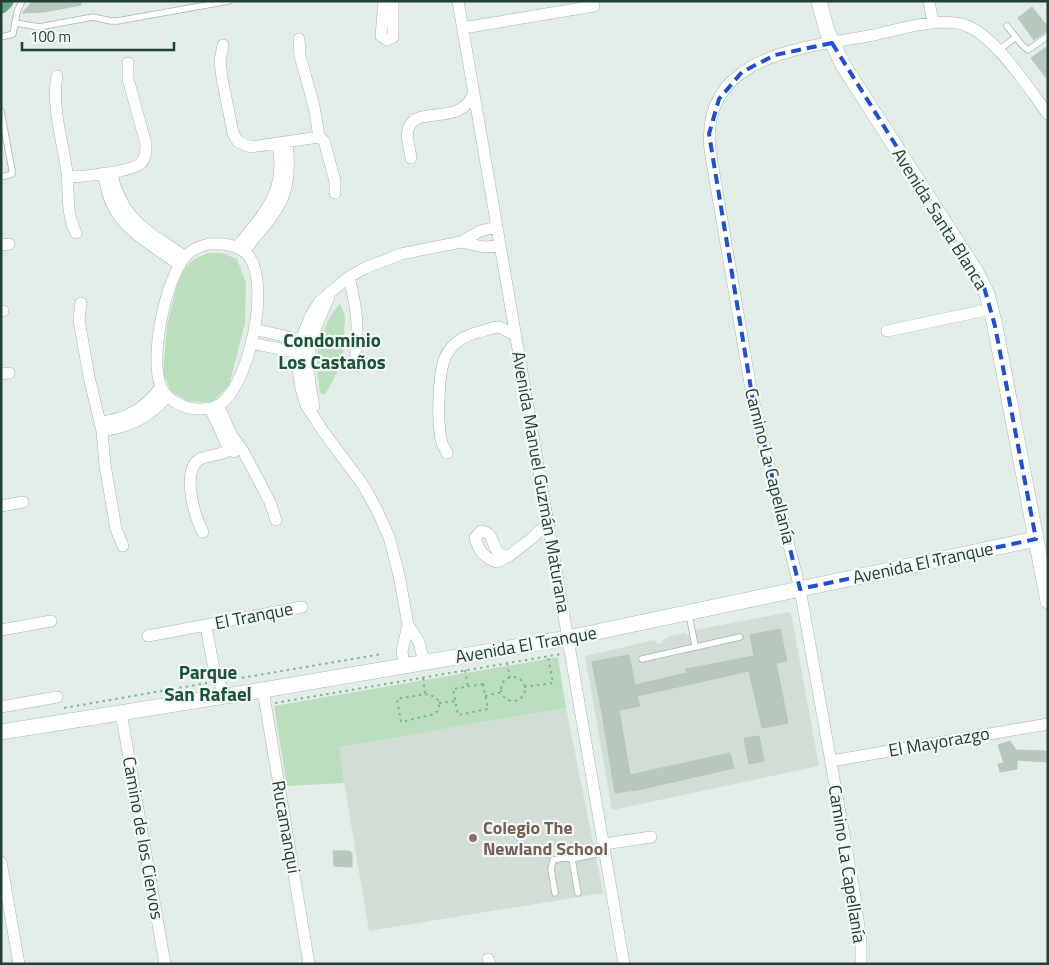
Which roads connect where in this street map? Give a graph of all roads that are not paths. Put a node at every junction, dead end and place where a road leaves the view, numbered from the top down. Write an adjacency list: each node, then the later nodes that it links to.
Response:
1 (6, 1): 9 (main road)
2 (22, 1): 11 (lane)
3 (229, 1): 11 (lane)
4 (384, 1): 5 (street)
5 (393, 1)
6 (458, 1): 14 (street, Avenida Manuel Guzmán Maturana)
7 (819, 1): 19 (main road, Avenida Santa Blanca)
8 (929, 1): 12 (street)
9 (1, 6)
10 (594, 6): 14 (street)
11 (16, 23): 16 (lane)
12 (933, 23): 19 (street, Camino La Capellanía); 21 (street, Camino La Capellanía)
13 (1007, 26): 17 (lane)
14 (462, 28): 24 (street, Avenida Manuel Guzmán Maturana)
15 (1048, 36): 17 (lane)
16 (1, 37)
17 (1016, 37): 21 (lane)
18 (299, 39): 29 (street)
19 (832, 43): 45 (main road, Avenida Santa Blanca); 73 (street, Camino La Capellanía)
20 (223, 45): 30 (street)
21 (999, 50): 27 (street, Camino La Capellanía)
22 (128, 63): 32 (street)
23 (57, 76): 34 (street)
24 (474, 93): 26 (street); 28 (street, Avenida Manuel Guzmán Maturana)
25 (1, 111): 33 (lane)
26 (456, 112): 28 (street); 31 (street)
27 (1048, 114)
28 (479, 124): 36 (street, Avenida Manuel Guzmán Maturana)
29 (319, 137): 30 (street); 35 (street)
30 (283, 143): 40 (street)
31 (411, 158)
32 (107, 172): 34 (street); 41 (street)
33 (1, 177)
34 (67, 177): 37 (street)
35 (335, 193)
36 (497, 227): 38 (street); 39 (street, Avenida Manuel Guzmán Maturana)
37 (76, 233)
38 (461, 242): 39 (street); 42 (street)
39 (500, 246): 46 (street, Avenida Manuel Guzmán Maturana)
40 (240, 249): 41 (street); 48 (street)
41 (183, 261): 55 (street)
42 (349, 277): 43 (street); 54 (street)
43 (331, 292): 51 (street); 53 (street)
44 (80, 303): 57 (street)
45 (991, 310): 49 (street); 68 (main road, Avenida Santa Blanca)
46 (512, 313): 47 (street); 50 (street, Avenida Manuel Guzmán Maturana)
47 (498, 327): 50 (street); 60 (street)
48 (254, 329): 51 (street); 52 (street)
49 (886, 331)
50 (516, 335): 66 (street, Avenida Manuel Guzmán Maturana)
51 (301, 340): 53 (street)
52 (252, 343): 53 (street); 56 (street)
53 (304, 351): 78 (street)
54 (357, 366)
55 (164, 392): 56 (street); 57 (street)
56 (214, 407): 58 (street)
57 (102, 427): 71 (street)
58 (228, 437): 59 (street); 61 (street); 62 (street)
59 (231, 449): 61 (street); 62 (street)
60 (447, 453)
61 (212, 454): 67 (street)
62 (246, 459): 65 (street)
63 (23, 502): 64 (street)
64 (1, 506)
65 (276, 520)
66 (548, 523): 69 (street); 70 (street, Avenida Manuel Guzmán Maturana)
67 (203, 532)
68 (1042, 538): 73 (main road, Avenida El Tranque); 74 (main road, Avenida Santa Blanca)
69 (531, 539): 70 (street); 72 (street)
70 (552, 542): 83 (street, Avenida Manuel Guzmán Maturana)
71 (123, 546)
72 (509, 556)
73 (800, 589): 76 (main road, Avenida El Tranque); 97 (street, Camino La Capellanía)
74 (1048, 601)
75 (302, 607): 79 (street, El Tranque)
76 (688, 613): 83 (main road, Avenida El Tranque); 84 (lane)
77 (51, 621): 80 (street)
78 (408, 625): 86 (street); 87 (street)
79 (206, 626): 81 (street, El Tranque); 88 (street, El Tranque)
80 (1, 630)
81 (148, 636)
82 (740, 637): 84 (lane)
83 (568, 638): 87 (main road, Avenida El Tranque); 99 (street, Avenida Manuel Guzmán Maturana)
84 (695, 646): 85 (lane)
85 (642, 659)
86 (404, 666): 87 (main road, Avenida El Tranque); 89 (main road, Avenida El Tranque)
87 (423, 670)
88 (216, 680): 90 (street, El Tranque); 92 (street)
89 (263, 690): 90 (main road, Avenida El Tranque); 106 (street, Rucamanqui)
90 (226, 695): 92 (main road, Avenida El Tranque)
91 (57, 697): 93 (street)
92 (207, 698): 94 (main road, Avenida El Tranque)
93 (1, 707)
94 (121, 712): 96 (main road, Avenida El Tranque); 105 (street, Camino de los Ciervos)
95 (1048, 724): 97 (street, El Mayorazgo)
96 (1, 732)
97 (831, 761): 108 (street, Camino La Capellanía)
98 (651, 837): 99 (street)
99 (604, 848): 100 (lane); 107 (street, Avenida Manuel Guzmán Maturana)
100 (572, 859): 102 (lane); 103 (lane)
101 (1, 862): 104 (street)
102 (555, 893)
103 (578, 893)
104 (18, 964)
105 (165, 964)
106 (309, 964)
107 (624, 964)
108 (861, 964)

